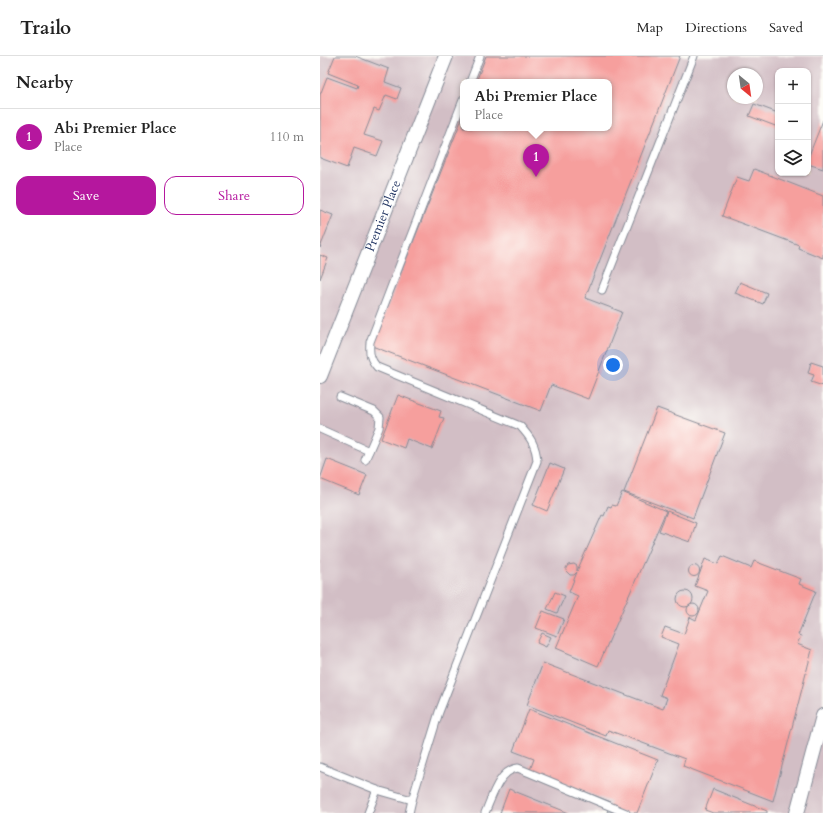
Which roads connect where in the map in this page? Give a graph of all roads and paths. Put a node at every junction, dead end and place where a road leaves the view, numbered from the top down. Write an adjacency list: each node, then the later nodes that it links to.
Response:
1 (446, 56): 7 (street, Premier Place)
2 (480, 56): 4 (lane)
3 (694, 56): 6 (lane)
4 (471, 79)
5 (460, 108): 15 (lane)
6 (602, 290)
7 (320, 376)
8 (340, 397): 10 (lane)
9 (320, 429): 10 (lane)
10 (369, 451): 11 (lane)
11 (365, 460)
12 (823, 716): 20 (street)
13 (320, 767): 14 (lane)
14 (377, 790): 15 (lane); 16 (lane)
15 (412, 800): 17 (lane)
16 (368, 813)
17 (409, 813)
18 (485, 813): 19 (lane)
19 (626, 813)
20 (798, 813)

